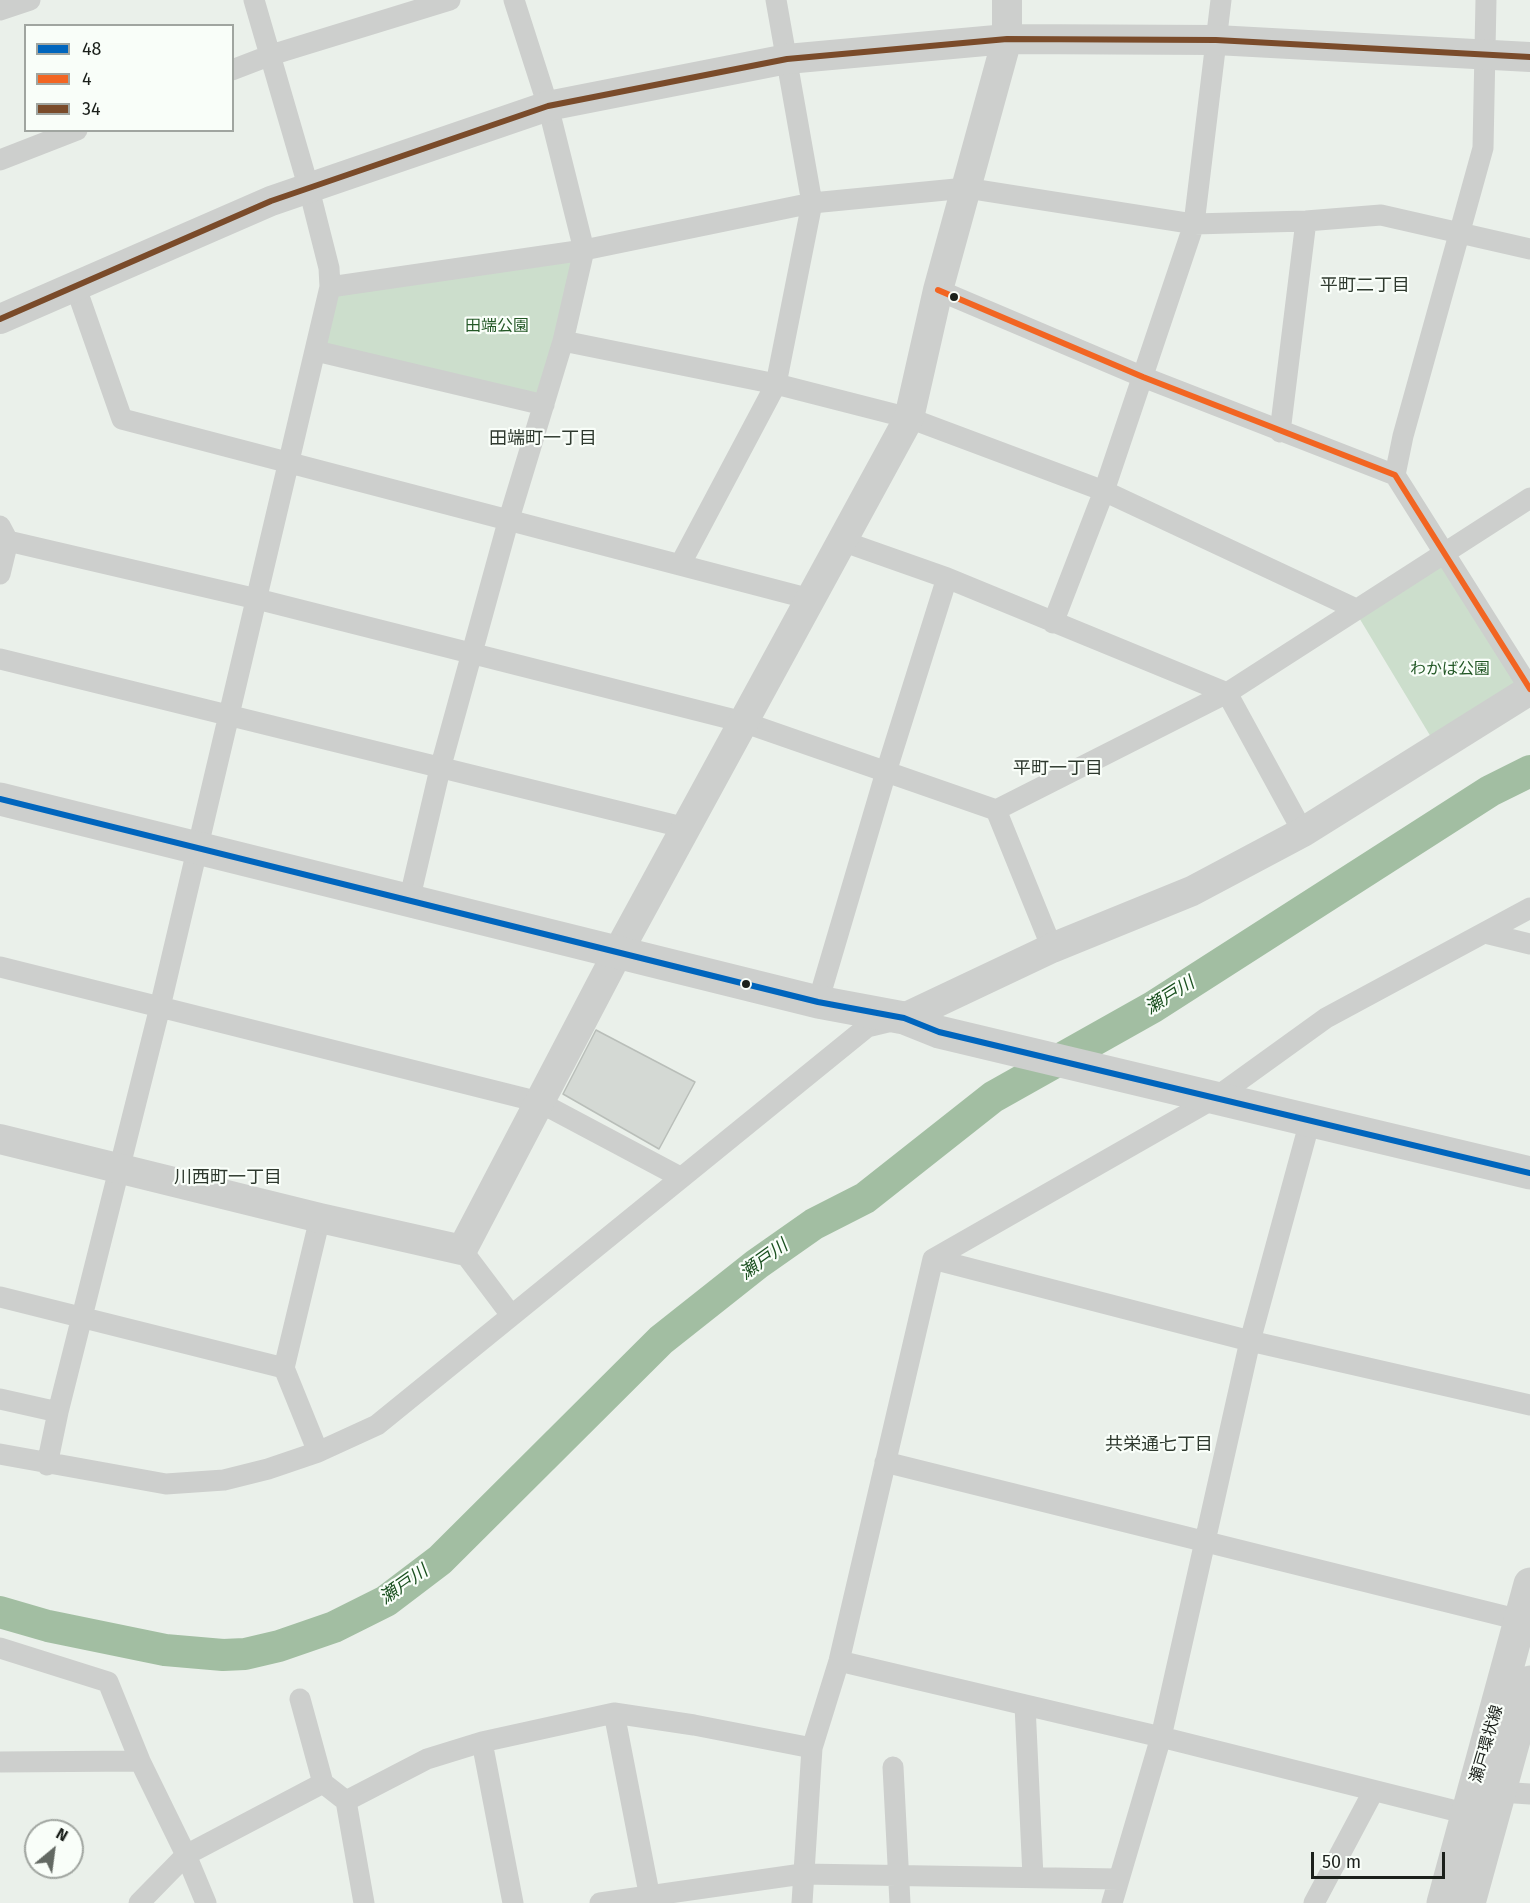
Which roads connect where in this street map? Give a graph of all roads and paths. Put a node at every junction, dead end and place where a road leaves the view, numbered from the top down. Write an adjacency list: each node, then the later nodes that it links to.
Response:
1 (30, 0): 9 (street)
2 (254, 0): 13 (street)
3 (450, 0): 13 (street)
4 (514, 0): 17 (street)
5 (776, 0): 15 (street)
6 (1006, 0): 10 (street)
7 (1221, 0): 11 (street)
8 (1486, 0): 12 (street)
9 (0, 10)
10 (1007, 39): 11 (street); 15 (street); 20 (street)
11 (1216, 40): 12 (street); 24 (street)
12 (1483, 53): 14 (street); 25 (street)
13 (271, 55): 16 (street); 21 (street)
14 (1530, 57)
15 (787, 59): 17 (street); 22 (street)
16 (234, 69)
17 (548, 106): 21 (street); 27 (street)
18 (72, 132): 19 (street)
19 (0, 160)
20 (966, 188): 22 (street); 24 (street); 30 (street)
21 (309, 189): 28 (street); 29 (street)
22 (812, 203): 27 (street); 35 (street)
23 (1306, 221): 24 (street); 25 (street); 38 (street)
24 (1194, 224): 34 (street)
25 (1461, 233): 26 (street); 40 (street)
26 (1530, 249)
27 (584, 250): 29 (street); 32 (street)
28 (75, 285): 31 (street); 39 (street)
29 (330, 287): 33 (street)
30 (938, 290): 34 (street); 37 (street)
31 (0, 320)
32 (563, 341): 35 (street); 36 (street)
33 (316, 351): 36 (street); 39 (street)
34 (1143, 377): 38 (street); 41 (street)
35 (776, 384): 37 (street); 47 (street)
36 (544, 405): 43 (street)
37 (909, 418): 41 (street); 45 (street)
38 (1280, 432): 40 (street)
39 (288, 463): 43 (street); 50 (street)
40 (1395, 475): 46 (street)
41 (1104, 491): 52 (street); 53 (street)
42 (1530, 498): 46 (street)
43 (508, 522): 47 (street); 54 (street)
44 (4, 533): 48 (street); 50 (street)
45 (842, 541): 49 (street); 51 (street)
46 (1444, 555): 52 (street); 56 (street)
47 (681, 563): 51 (street)
48 (0, 574)
49 (947, 578): 53 (street); 61 (street)
50 (257, 598): 54 (street); 58 (street)
51 (810, 598): 59 (street)
52 (1356, 609): 57 (street)
53 (1053, 623): 57 (street)
54 (472, 653): 59 (street); 60 (street)
55 (0, 659): 58 (street)
56 (1530, 689): 65 (street)
57 (1227, 693): 63 (street); 65 (street)
58 (229, 715): 60 (street); 66 (street)
59 (743, 722): 61 (street); 64 (street)
60 (441, 769): 64 (street); 67 (street)
61 (886, 772): 63 (street); 74 (street)
62 (0, 799): 66 (main road)
63 (996, 810): 71 (street)
64 (686, 828): 72 (street)
65 (1303, 832): 71 (street)
66 (196, 848): 67 (main road); 75 (street)
67 (409, 901): 72 (main road)
68 (1530, 908): 69 (street)
69 (1485, 933): 70 (street); 77 (street)
70 (1530, 944)
71 (1052, 948): 76 (street)
72 (618, 952): 74 (main road); 78 (street)
73 (0, 967): 75 (street)
74 (818, 1002): 76 (main road)
75 (160, 1007): 78 (street); 81 (street)
76 (904, 1018): 77 (main road); 83 (street)
77 (1203, 1095): 79 (main road); 86 (street)
78 (539, 1102): 83 (street); 85 (street)
79 (1310, 1121): 82 (main road); 90 (street)
80 (0, 1139): 81 (street)
81 (118, 1168): 84 (street); 89 (street)
82 (1530, 1173)
83 (680, 1177): 88 (street)
84 (320, 1218): 85 (street); 91 (street)
85 (462, 1250): 88 (street)
86 (933, 1259): 90 (street); 97 (street)
87 (0, 1298): 89 (street)
88 (511, 1315): 95 (street)
89 (82, 1317): 91 (street); 94 (street)
90 (1250, 1341): 93 (street); 99 (street)
91 (284, 1368): 95 (street)
92 (0, 1399): 94 (street)
93 (1530, 1405)
94 (58, 1413): 98 (street)
95 (318, 1452): 98 (street)
96 (0, 1454): 98 (street)
97 (885, 1462): 99 (street); 103 (street)
98 (47, 1465)
99 (1205, 1543): 101 (street); 108 (street)
100 (1530, 1584): 101 (main road, 瀬戸環状線)
101 (1520, 1620): 118 (main road, 瀬戸環状線)
102 (0, 1648): 111 (street)
103 (839, 1661): 106 (street); 110 (street)
104 (1530, 1682): 116 (main road, 瀬戸環状線)
105 (300, 1699): 114 (street)
106 (1024, 1705): 108 (street); 122 (street)
107 (614, 1713): 109 (street); 110 (street); 124 (street)
108 (1161, 1737): 115 (street); 123 (street)
109 (482, 1742): 117 (street); 128 (street)
110 (812, 1748): 120 (street)
111 (140, 1761): 112 (street); 119 (street)
112 (0, 1762)
113 (893, 1767): 121 (street)
114 (323, 1783): 117 (street); 119 (street)
115 (1373, 1792): 118 (street); 133 (street)
116 (1515, 1793): 135 (main road, 瀬戸環状線)
117 (346, 1801): 127 (street)
118 (1468, 1814): 134 (main road, 瀬戸環状線)
119 (186, 1855): 125 (street); 126 (street)
120 (802, 1874): 121 (street); 124 (street); 130 (street)
121 (900, 1874): 122 (street); 131 (street)
122 (1033, 1877): 123 (street)
123 (1118, 1879): 132 (street)
124 (651, 1899): 129 (street)
125 (140, 1903)
126 (206, 1903)
127 (364, 1903)
128 (513, 1903)
129 (600, 1903)
130 (802, 1903)
131 (900, 1903)
132 (1112, 1903)
133 (1314, 1903)
134 (1443, 1903)
135 (1469, 1903)

